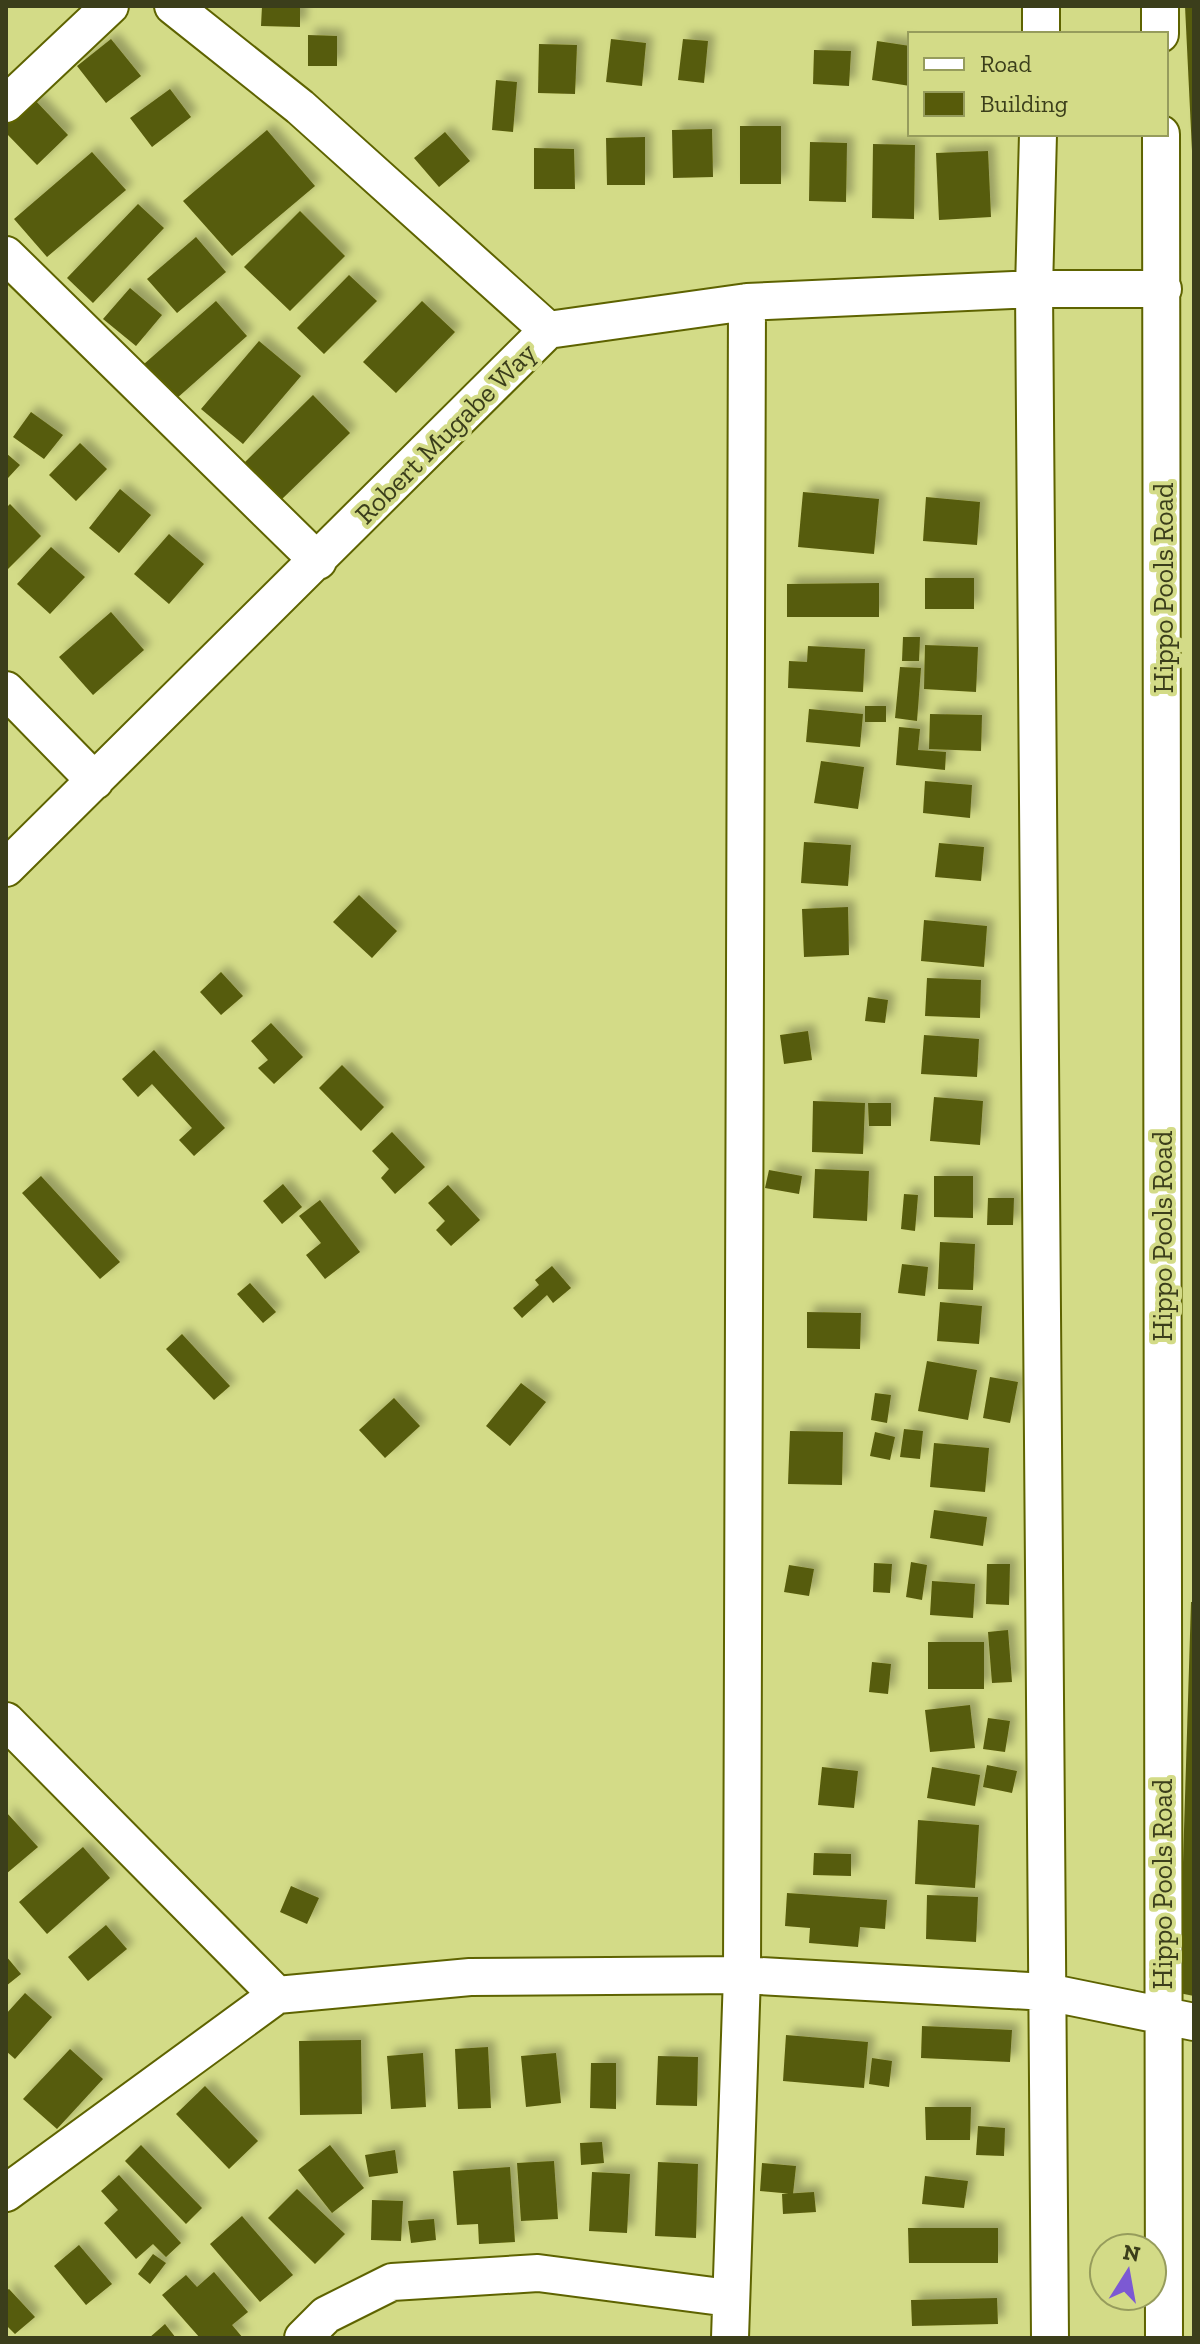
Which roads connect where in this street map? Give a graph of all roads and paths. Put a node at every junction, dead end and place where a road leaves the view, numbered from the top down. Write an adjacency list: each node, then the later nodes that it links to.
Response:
1 (110, 6): 7 (street)
2 (173, 6): 14 (street)
3 (1041, 6): 5 (street)
4 (1160, 6): 6 (street)
5 (1041, 32)
6 (1160, 32)
7 (6, 104)
8 (1038, 136): 11 (street)
9 (1161, 136): 12 (street, Hippo Pools Road)
10 (6, 255): 15 (street)
11 (1034, 289): 12 (street, Robert Mugabe Way); 13 (street, Robert Mugabe Way); 21 (street)
12 (1163, 289): 23 (street, Hippo Pools Road)
13 (747, 302): 14 (street, Robert Mugabe Way); 20 (street)
14 (548, 330): 15 (street, Robert Mugabe Way)
15 (318, 561): 17 (street, Robert Mugabe Way)
16 (6, 690): 17 (street)
17 (95, 781): 18 (street, Robert Mugabe Way)
18 (6, 868)
19 (6, 1721): 22 (street)
20 (742, 1975): 21 (street); 22 (street); 25 (street)
21 (1047, 1992): 23 (street); 28 (street)
22 (277, 1995): 24 (street)
23 (1178, 2020): 29 (street, Hippo Pools Road)
24 (8, 2186)
25 (729, 2298): 26 (street); 27 (street)
26 (303, 2338)
27 (730, 2338)
28 (1050, 2338)
29 (1164, 2338)

